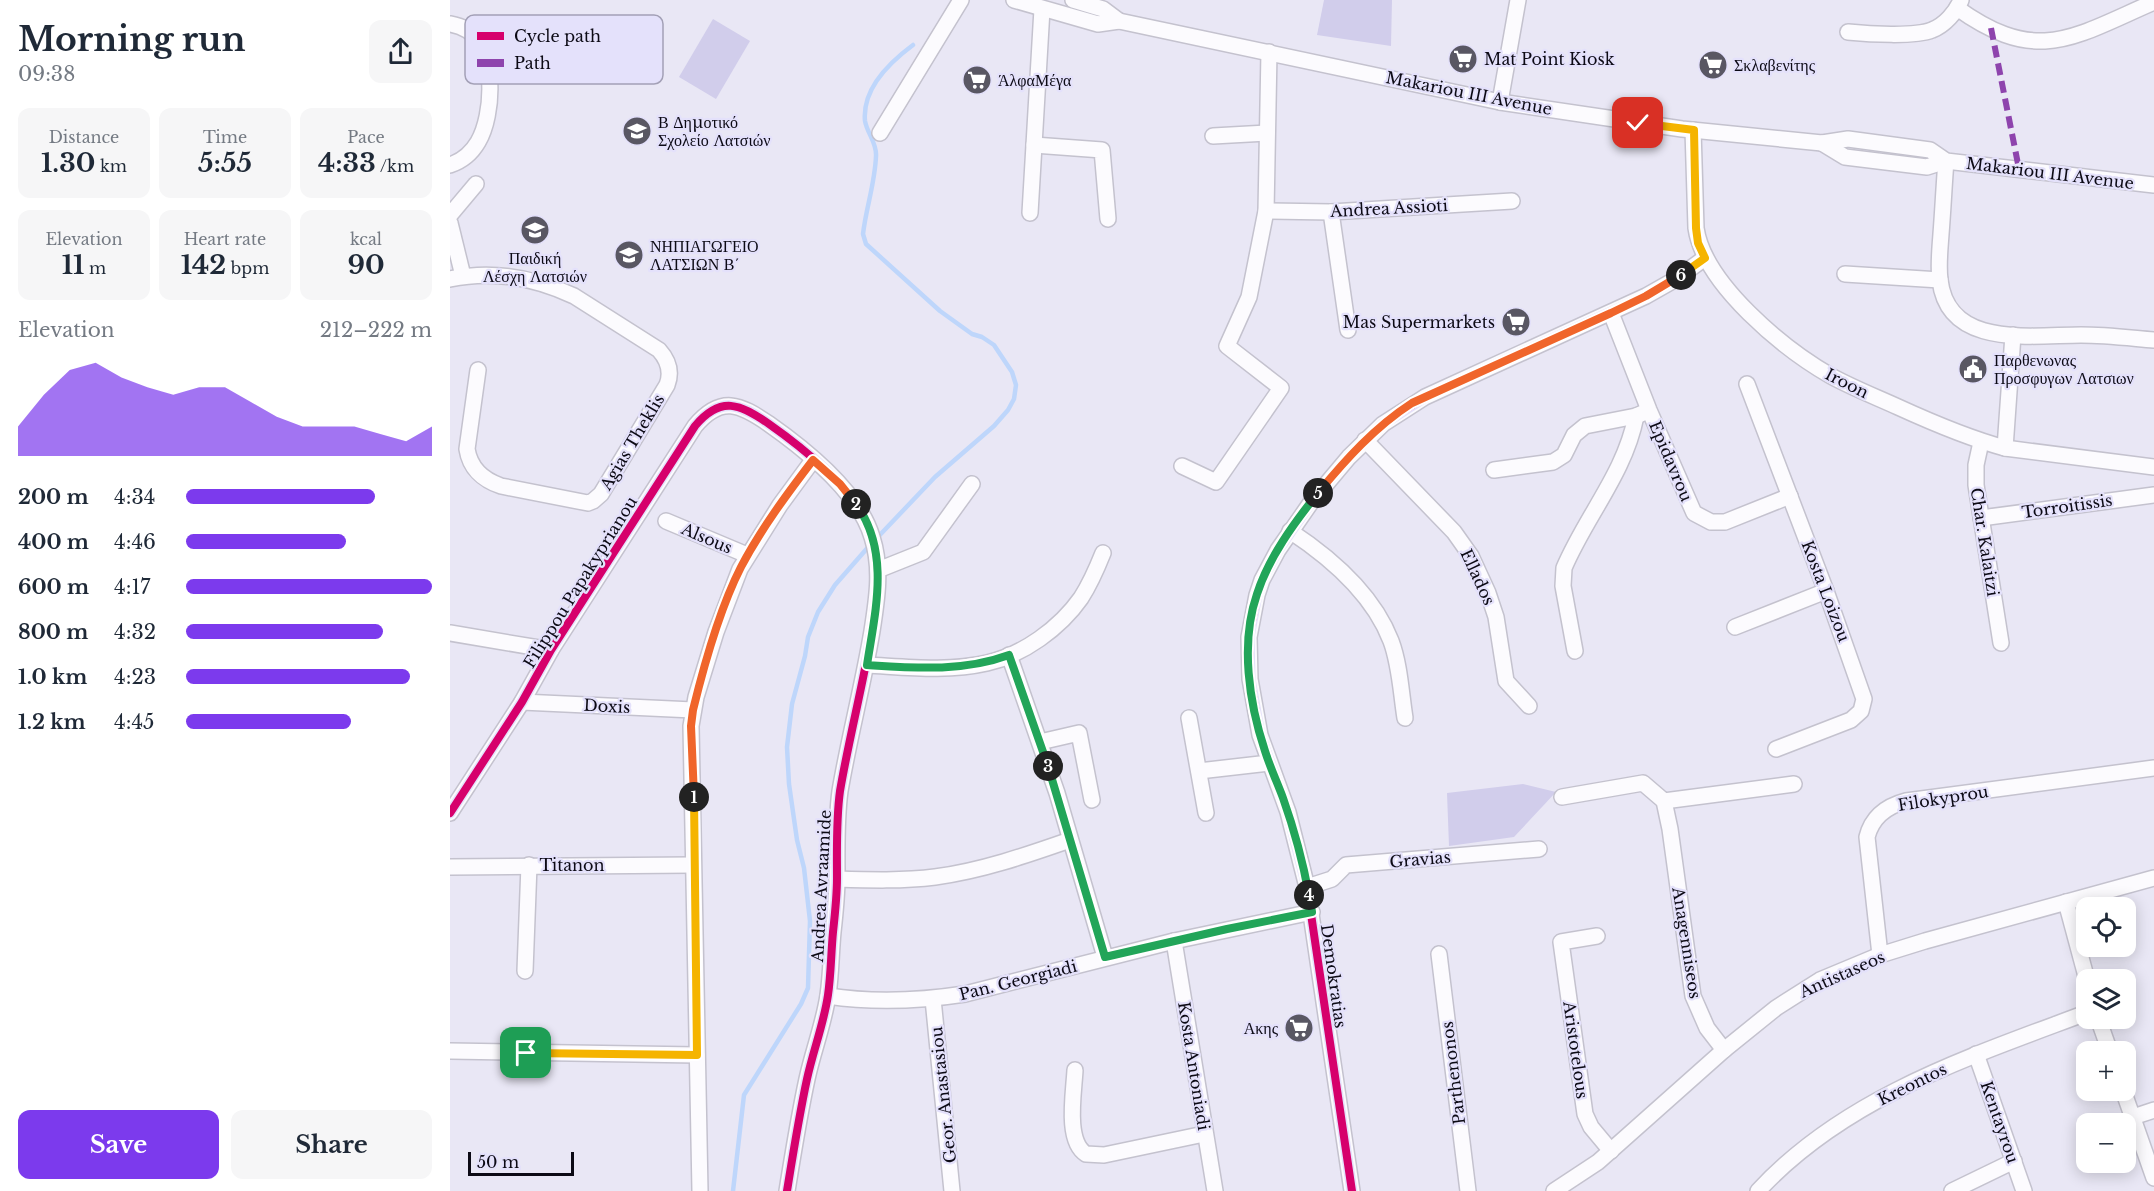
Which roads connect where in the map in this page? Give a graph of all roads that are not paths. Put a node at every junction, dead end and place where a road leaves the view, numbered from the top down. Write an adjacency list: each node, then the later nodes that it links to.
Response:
1 (961, 0): 16 (street)
2 (1014, 0): 7 (street, Makariou III Avenue)
3 (1072, 0): 8 (street, Makariou III Avenue)
4 (1518, 0): 14 (street)
5 (2154, 2): 6 (street)
6 (1959, 4): 11 (street)
7 (1042, 9): 8 (street, Makariou III Avenue); 19 (street)
8 (1119, 21): 12 (street, Makariou III Avenue)
9 (450, 24): 10 (street)
10 (465, 29)
11 (1848, 32)
12 (1269, 52): 14 (street, Makariou III Avenue); 17 (street)
13 (490, 84): 21 (street)
14 (1500, 102): 15 (street, Makariou III Avenue)
15 (1694, 130): 20 (street, Makariou III Avenue); 31 (street, Iroon)
16 (880, 133)
17 (1267, 133): 18 (street); 25 (street)
18 (1213, 136)
19 (1034, 145): 27 (street); 29 (street)
20 (1946, 161): 23 (street, Makariou III Avenue); 34 (street)
21 (450, 165)
22 (476, 184): 28 (street)
23 (2154, 185)
24 (1512, 201): 26 (street, Andrea Assioti)
25 (1266, 211): 26 (street, Andrea Assioti); 46 (street)
26 (1330, 212): 36 (street)
27 (1030, 213)
28 (450, 215)
29 (1108, 219)
30 (450, 223): 33 (street)
31 (1705, 258): 35 (street, Demokratias); 43 (street, Iroon)
32 (1845, 274): 34 (street)
33 (457, 278): 39 (street, Agias Theklis)
34 (1940, 280): 37 (street)
35 (1611, 313): 41 (street, Epidavrou); 42 (street, Demokratias)
36 (1348, 330)
37 (2013, 335): 38 (street); 44 (street)
38 (2154, 340)
39 (478, 370)
40 (1747, 384): 51 (street, Kosta Loizou)
41 (1642, 413): 48 (street); 51 (street, Epidavrou); 63 (street)
42 (1365, 440): 54 (street, Demokratias); 67 (street, Ellados)
43 (1982, 442): 44 (street, Iroon); 52 (street, Char. Kalaitzi)
44 (2005, 448): 47 (street, Iroon)
45 (813, 460): 56 (street); 57 (street, Andrea Avraamide); 62 (street, Filippou Papakyprianou)
46 (1182, 466)
47 (2154, 467)
48 (1494, 470)
49 (972, 484): 57 (street)
50 (2154, 495): 52 (street, Torroitissis)
51 (1790, 496): 58 (street, Kosta Loizou)
52 (1981, 518): 61 (street, Char. Kalaitzi)
53 (666, 521): 56 (street, Alsous)
54 (1290, 531): 70 (street); 73 (street, Demokratias)
55 (1103, 552): 64 (street)
56 (747, 555): 68 (street)
57 (878, 570): 65 (street, Andrea Avraamide)
58 (1826, 591): 59 (street); 72 (street, Kosta Loizou)
59 (1735, 627)
60 (450, 633): 62 (street)
61 (2001, 643)
62 (551, 650): 66 (street, Filippou Papakyprianou)
63 (1575, 651)
64 (1009, 655): 65 (street); 71 (street)
65 (867, 665): 88 (street, Andrea Avraamide)
66 (522, 702): 68 (street, Doxis); 80 (street, Filippou Papakyprianou)
67 (1529, 706)
68 (693, 710): 85 (street)
69 (1189, 718): 75 (street)
70 (1405, 718)
71 (1040, 742): 78 (street); 82 (street)
72 (1776, 749)
73 (1269, 763): 75 (street); 89 (street, Demokratias)
74 (2154, 768): 95 (street, Filokyprou)
75 (1199, 771): 81 (street)
76 (1794, 784): 79 (street)
77 (1562, 798): 79 (street)
78 (1092, 800)
79 (1664, 801): 102 (street, Anagenniseos)
80 (450, 813)
81 (1206, 813)
82 (1070, 840): 88 (street); 96 (street)
83 (1539, 849): 89 (street, Gravias)
84 (530, 865): 85 (street, Titanon); 86 (street, Titanon); 98 (street)
85 (693, 865): 105 (street)
86 (450, 867)
87 (2154, 878): 90 (street, Antistaseos)
88 (837, 879): 99 (street, Andrea Avraamide)
89 (1307, 887): 91 (street, Demokratias)
90 (2066, 902): 95 (street, Antistaseos); 97 (street)
91 (1312, 912): 93 (street, Pan. Georgiadi); 118 (street, Demokratias)
92 (1597, 936): 111 (street, Aristotelous)
93 (1174, 941): 96 (street, Pan. Georgiadi); 110 (street, Kosta Antoniadi)
94 (1439, 954): 119 (street, Parthenonos)
95 (1880, 955): 102 (street, Antistaseos)
96 (1105, 957): 100 (street, Pan. Georgiadi)
97 (2084, 969)
98 (525, 971)
99 (828, 996): 100 (street, Pan. Georgiadi); 115 (street, Andrea Avraamide)
100 (933, 999): 116 (street, Geor. Anastasiou)
101 (2076, 1017): 104 (street, Kreontos)
102 (1724, 1050): 111 (street, Antistaseos)
103 (450, 1052): 105 (street)
104 (1976, 1054): 112 (street, Kentayrou); 121 (street, Kreontos)
105 (697, 1055): 114 (street)
106 (1075, 1070): 110 (street)
107 (2154, 1110): 108 (street)
108 (2136, 1116)
109 (2136, 1126): 113 (street)
110 (1204, 1134): 117 (street, Kosta Antoniadi)
111 (1611, 1151): 120 (street, Antistaseos)
112 (2014, 1161): 122 (street); 123 (street, Kentayrou)
113 (2154, 1178)
114 (700, 1191)
115 (787, 1191)
116 (952, 1191)
117 (1215, 1191)
118 (1352, 1191)
119 (1468, 1191)
120 (1554, 1191)
121 (1758, 1191)
122 (1952, 1191)
123 (2024, 1191)

